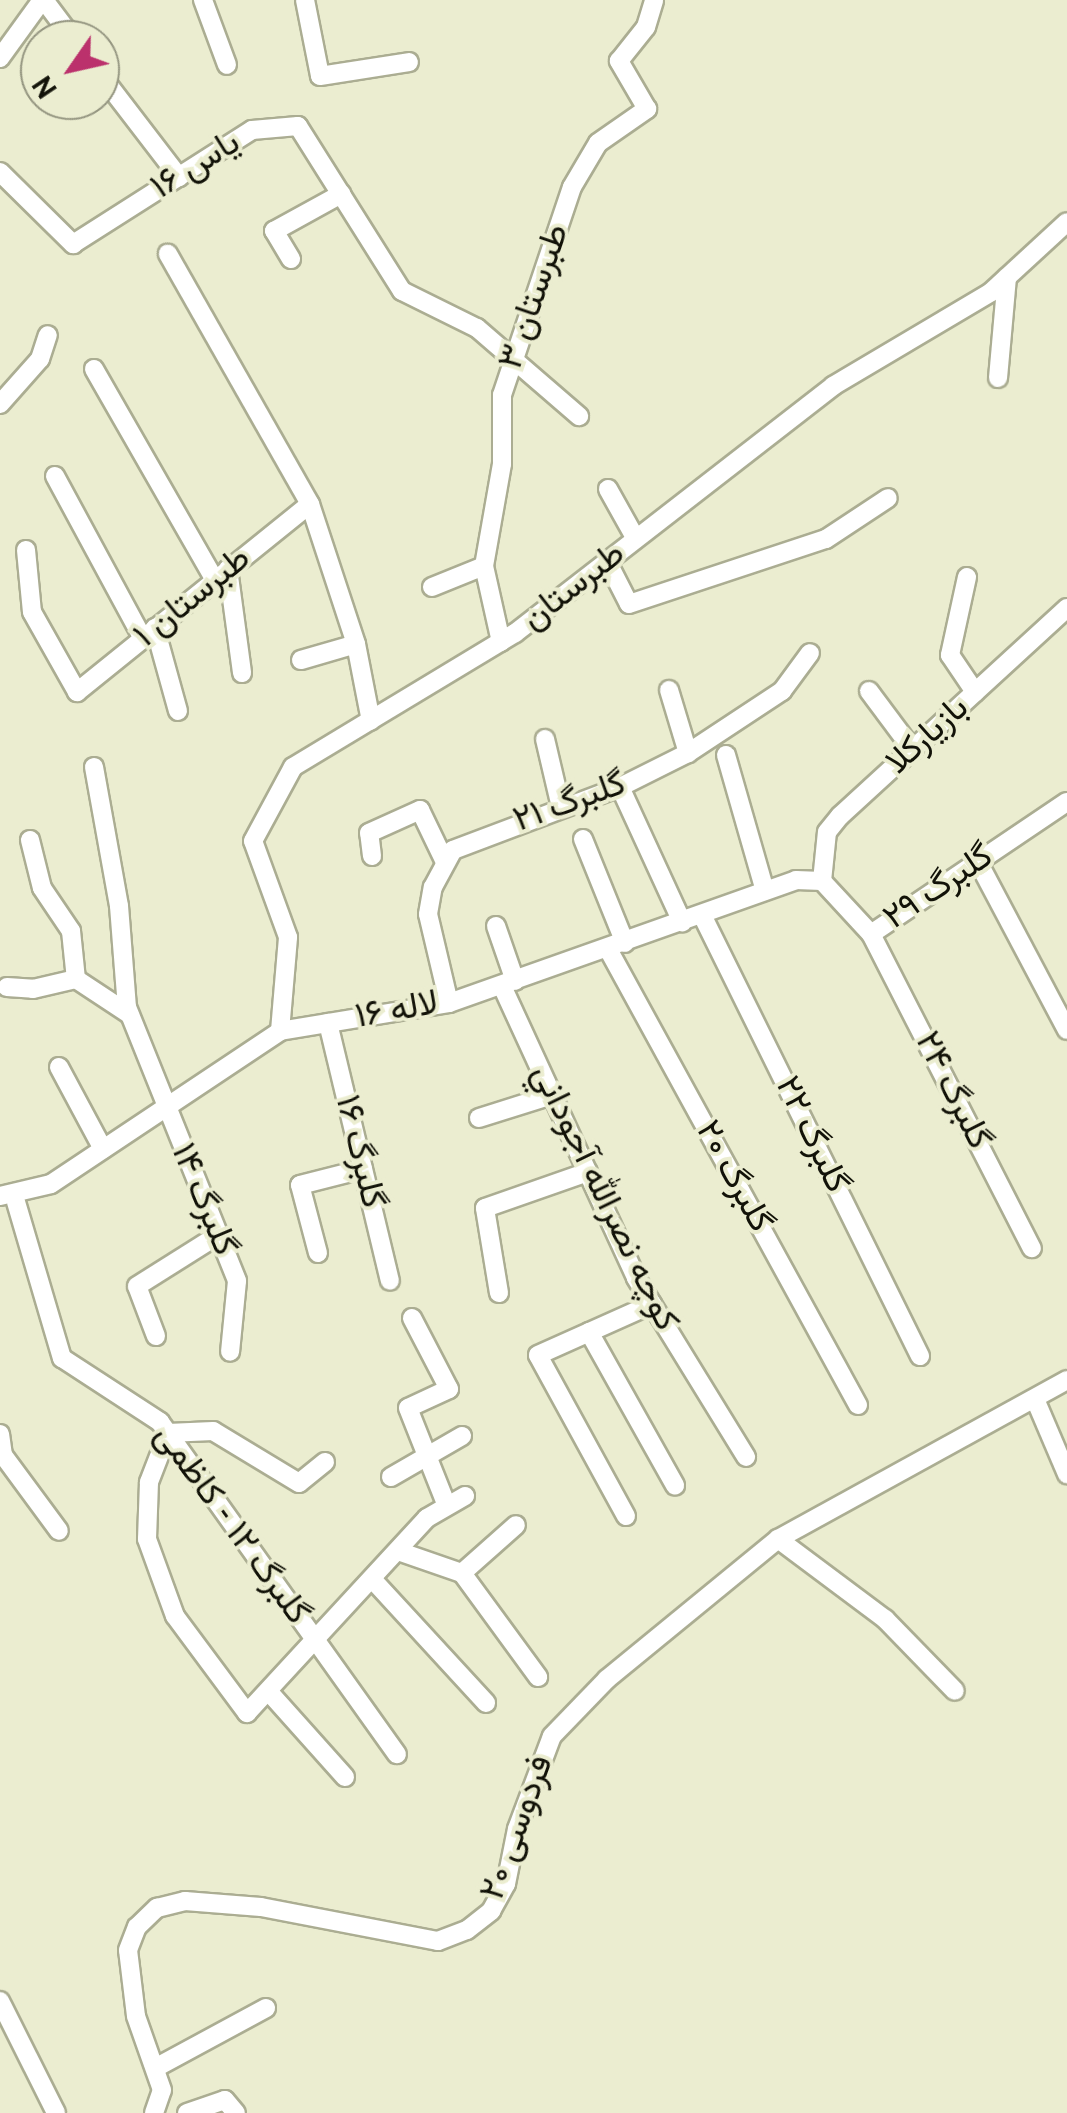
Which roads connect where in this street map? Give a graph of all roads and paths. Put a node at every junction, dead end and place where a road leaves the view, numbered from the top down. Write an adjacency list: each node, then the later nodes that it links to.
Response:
1 (43, 0): 5 (street); 6 (street)
2 (203, 0): 8 (street)
3 (654, 0): 18 (street, طبرستان ۳)
4 (309, 1): 7 (street)
5 (58, 20)
6 (0, 58)
7 (409, 62)
8 (227, 65)
9 (120, 100): 11 (street)
10 (0, 172): 11 (street, یاس ۱۶)
11 (179, 176): 12 (street, یاس ۱۶)
12 (341, 194): 15 (street); 18 (street, یاس ۱۶)
13 (1067, 222): 16 (street, طبرستان)
14 (168, 254): 26 (street)
15 (290, 259)
16 (1007, 277): 20 (street); 27 (street, طبرستان)
17 (48, 335): 21 (street)
18 (515, 355): 22 (street); 30 (street, طبرستان ۳)
19 (94, 369): 31 (street)
20 (998, 378)
21 (0, 404)
22 (579, 416)
23 (54, 476): 35 (street)
24 (608, 489): 27 (street)
25 (888, 498): 29 (street)
26 (310, 504): 31 (street, طبرستان ۱); 37 (street)
27 (636, 539): 29 (street, طبرستان)
28 (26, 550): 35 (street, طبرستان ۱)
29 (608, 561): 36 (street, طبرستان)
30 (484, 566): 33 (street); 36 (street, طبرستان ۳)
31 (222, 575): 35 (street, طبرستان ۱); 40 (street)
32 (967, 577): 43 (street)
33 (432, 587)
34 (1067, 608): 43 (street, بازیارکلا)
35 (149, 634): 44 (street)
36 (501, 642): 45 (street, طبرستان)
37 (356, 644): 39 (street); 45 (street)
38 (810, 653): 48 (street, گلبرگ ۲۱)
39 (301, 660)
40 (242, 673)
41 (669, 690): 48 (street)
42 (869, 691): 47 (street)
43 (975, 692): 47 (street, بازیارکلا)
44 (178, 711)
45 (370, 720): 73 (street, طبرستان)
46 (546, 739): 53 (street)
47 (912, 750): 59 (street, بازیارکلا)
48 (688, 753): 51 (street, گلبرگ ۲۱)
49 (726, 755): 60 (street)
50 (94, 767): 70 (street, گلبرگ ۱۴)
51 (620, 788): 53 (street, گلبرگ ۲۱); 62 (street)
52 (1067, 802): 58 (street, گلبرگ ۲۹)
53 (561, 807): 57 (street, گلبرگ ۲۱)
54 (583, 839): 65 (street, گلبرگ ۲۰)
55 (30, 840): 66 (street)
56 (372, 856): 57 (street)
57 (445, 862): 69 (street)
58 (978, 862): 64 (street, گلبرگ ۲۹); 72 (street)
59 (822, 881): 60 (street, لاله ۱۶); 64 (street, گلبرگ ۲۹)
60 (766, 891): 61 (street, لاله ۱۶)
61 (702, 915): 62 (street, لاله ۱۶); 93 (street, گلبرگ ۲۲)
62 (682, 922): 65 (street, لاله ۱۶)
63 (496, 926): 67 (street, كوچه نصرالله آجوداني)
64 (871, 934): 84 (street, گلبرگ ۲۴)
65 (617, 946): 67 (street, لاله ۱۶); 96 (street, گلبرگ ۲۰)
66 (76, 979): 68 (street); 70 (street)
67 (509, 983): 69 (street, لاله ۱۶); 75 (street, كوچه نصرالله آجوداني)
68 (7, 987)
69 (449, 1004): 71 (street, لاله ۱۶)
70 (130, 1014): 76 (street, گلبرگ ۱۴)
71 (328, 1023): 73 (street, لاله ۱۶); 79 (street, گلبرگ ۱۶)
72 (1067, 1030)
73 (280, 1031): 76 (street, لاله ۱۶)
74 (58, 1067): 78 (street)
75 (552, 1095): 77 (street); 80 (street, كوچه نصرالله آجوداني)
76 (164, 1109): 78 (street, لاله ۱۶); 83 (street, گلبرگ ۱۴)
77 (479, 1118)
78 (103, 1150): 81 (street, لاله ۱۶)
79 (363, 1169): 85 (street); 86 (street, گلبرگ ۱۶)
80 (588, 1172): 87 (street); 88 (street, كوچه نصرالله آجوداني)
81 (8, 1199): 82 (street, لاله ۱۶); 97 (street, گلبرگ ۱۲ - کاظمی)
82 (0, 1214)
83 (218, 1235): 91 (street); 92 (street, گلبرگ ۱۴)
84 (1032, 1248)
85 (318, 1253)
86 (390, 1281)
87 (499, 1293)
88 (652, 1304): 90 (street); 101 (street, كوچه نصرالله آجوداني)
89 (412, 1318): 100 (street)
90 (589, 1332): 105 (street); 108 (street)
91 (156, 1336)
92 (230, 1352)
93 (920, 1356)
94 (1067, 1380): 95 (street, فردوسی ۲۰)
95 (1035, 1399): 103 (street); 111 (street, فردوسی ۲۰)
96 (858, 1405)
97 (168, 1433): 102 (street); 115 (street, گلبرگ ۱۲ - کاظمی); 118 (street)
98 (0, 1434): 110 (street)
99 (462, 1436): 100 (street)
100 (427, 1455): 104 (street); 107 (street)
101 (746, 1457)
102 (325, 1462)
103 (1067, 1474)
104 (391, 1477)
105 (675, 1485)
106 (465, 1496): 107 (street)
107 (447, 1506): 112 (street)
108 (626, 1516)
109 (516, 1525): 113 (street)
110 (59, 1531)
111 (778, 1539): 117 (street); 124 (street, فردوسی ۲۰)
112 (398, 1551): 113 (street); 114 (street)
113 (462, 1572): 116 (street)
114 (372, 1580): 115 (street); 119 (street)
115 (318, 1643): 118 (street); 120 (street, گلبرگ ۱۲ - کاظمی)
116 (538, 1677)
117 (955, 1691)
118 (269, 1692): 121 (street)
119 (486, 1703)
120 (397, 1754)
121 (345, 1777)
122 (0, 2001): 126 (street)
123 (266, 2008): 124 (street)
124 (157, 2067): 125 (street, فردوسی ۲۰)
125 (156, 2106): 127 (street)
126 (56, 2113)
127 (175, 2113)
128 (186, 2113): 129 (street)
129 (236, 2113)

